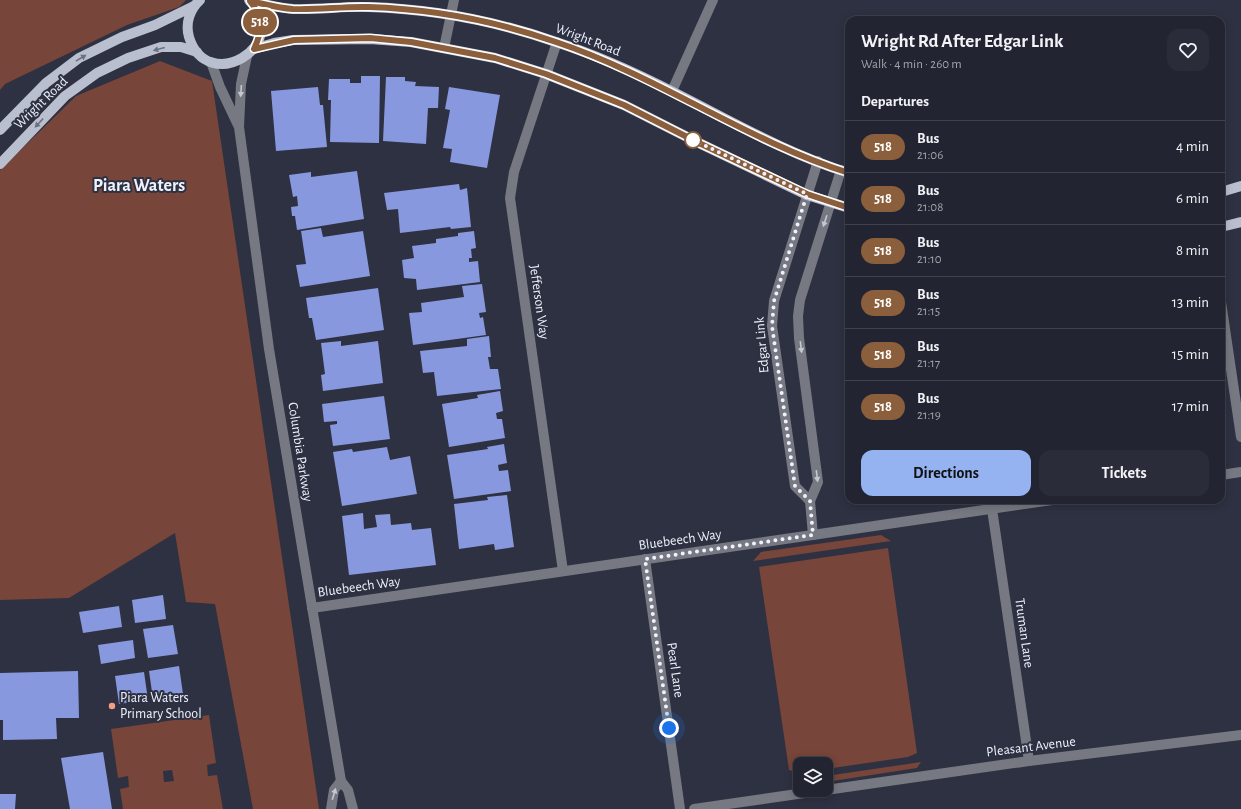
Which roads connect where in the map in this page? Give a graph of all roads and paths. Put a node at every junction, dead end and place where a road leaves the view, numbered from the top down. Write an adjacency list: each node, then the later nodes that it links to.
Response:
1 (249, 0): 5 (main road, Wright Road); 9 (main road)
2 (454, 0): 5 (street)
3 (714, 1): 12 (street)
4 (197, 3): 8 (main road); 14 (main road, Wright Road, one-way to 4)
5 (450, 15): 6 (main road, Wright Road); 7 (street)
6 (557, 42): 11 (street, Jefferson Way); 12 (main road, Wright Road)
7 (444, 48): 9 (main road); 11 (main road)
8 (197, 52): 10 (main road); 16 (main road, Wright Road, one-way to 16)
9 (250, 52): 10 (main road); 13 (street, Columbia Parkway, one-way to 13)
10 (211, 62): 13 (street, Columbia Parkway)
11 (546, 74): 20 (main road); 34 (street, Jefferson Way)
12 (672, 91): 15 (main road, Wright Road)
13 (239, 127): 35 (street, Columbia Parkway)
14 (0, 130)
15 (818, 161): 17 (main road, Wright Road); 20 (street, Edgar Link)
16 (0, 164)
17 (845, 172): 21 (street)
18 (1241, 186): 19 (main road)
19 (1225, 191)
20 (807, 194): 21 (main road); 29 (street, Edgar Link)
21 (831, 203): 22 (main road); 29 (street, one-way to 29)
22 (845, 207)
23 (1241, 222): 24 (main road)
24 (1225, 226)
25 (1225, 329): 26 (street)
26 (1241, 437)
27 (1241, 472): 28 (street)
28 (1225, 474)
29 (810, 501): 32 (street)
30 (1025, 504): 31 (street, Bluebeech Way)
31 (992, 509): 32 (street, Bluebeech Way); 37 (street, Truman Lane)
32 (813, 535): 33 (street, Bluebeech Way)
33 (645, 559): 34 (street, Bluebeech Way); 43 (street, Pearl Lane)
34 (563, 571): 35 (street, Bluebeech Way)
35 (312, 608): 38 (street, Columbia Parkway)
36 (1241, 735): 37 (street, Pleasant Avenue)
37 (1029, 761): 39 (street, Pleasant Avenue)
38 (341, 781): 41 (street, one-way to 38); 42 (street, Columbia Parkway)
39 (833, 789)
40 (793, 795): 44 (street, Pleasant Avenue)
41 (331, 809)
42 (353, 809)
43 (680, 809)
44 (694, 809)

